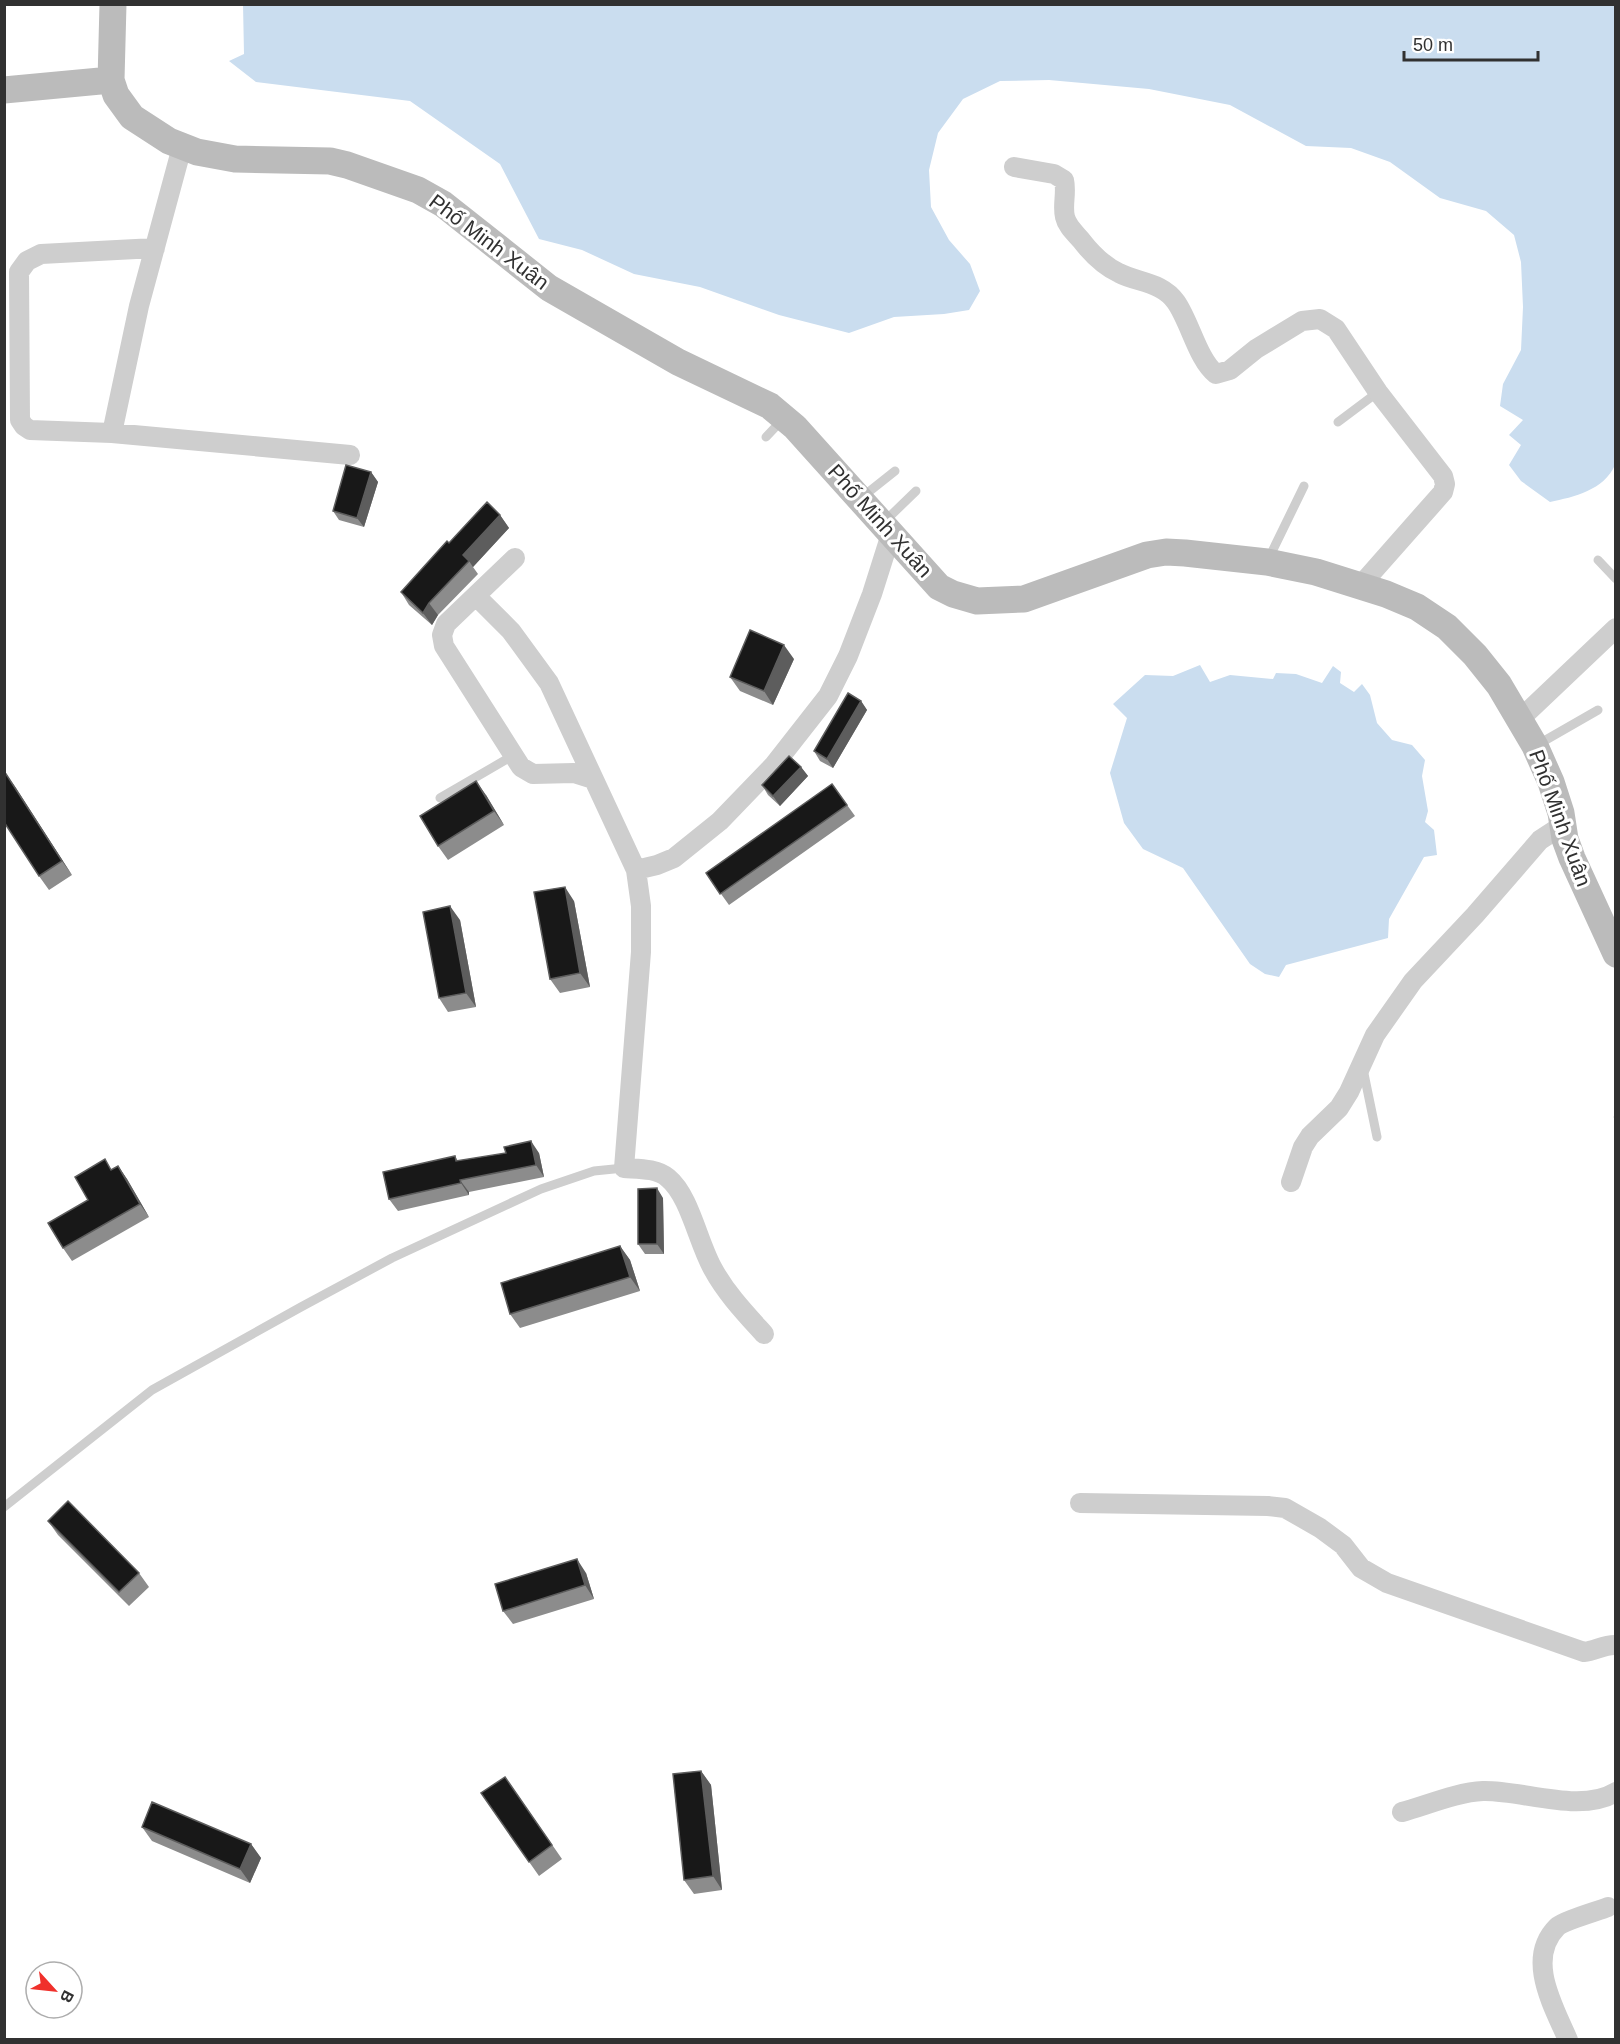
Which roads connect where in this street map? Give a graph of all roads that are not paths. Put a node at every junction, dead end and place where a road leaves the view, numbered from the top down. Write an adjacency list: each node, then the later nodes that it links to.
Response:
1 (113, 4): 2 (street, Phố Minh Xuân)
2 (111, 80): 3 (street); 4 (street, Phố Minh Xuân)
3 (4, 90)
4 (182, 147): 6 (street); 8 (street, Phố Minh Xuân)
5 (1014, 167): 7 (street)
6 (155, 248): 10 (street); 10 (street)
7 (1378, 392): 9 (lane); 22 (street)
8 (785, 417): 11 (lane); 16 (street, Phố Minh Xuân)
9 (1338, 422)
10 (112, 432): 12 (street)
11 (766, 437)
12 (350, 455)
13 (895, 471): 16 (lane)
14 (1304, 486): 20 (lane)
15 (916, 491): 17 (lane)
16 (861, 498): 17 (street, Phố Minh Xuân)
17 (887, 529): 20 (street, Phố Minh Xuân); 32 (street)
18 (515, 558): 23 (street)
19 (1599, 560): 21 (lane)
20 (1266, 562): 22 (street, Phố Minh Xuân)
21 (1616, 579)
22 (1360, 586): 26 (street, Phố Minh Xuân)
23 (476, 596): 28 (street); 29 (street)
24 (1616, 628): 26 (street)
25 (1598, 710): 27 (lane)
26 (1518, 721): 27 (street, Phố Minh Xuân)
27 (1534, 746): 31 (street, Phố Minh Xuân)
28 (514, 755): 29 (street); 30 (lane)
29 (594, 778): 32 (street)
30 (440, 798)
31 (1563, 825): 33 (street, Phố Minh Xuân); 34 (street)
32 (636, 870): 36 (street)
33 (1616, 954)
34 (1362, 1064): 35 (lane); 37 (street)
35 (1377, 1137)
36 (624, 1168): 38 (street); 40 (lane)
37 (1291, 1182)
38 (764, 1334)
39 (1080, 1503): 41 (street)
40 (4, 1507)
41 (1616, 1645)
42 (1616, 1792): 43 (street)
43 (1402, 1812)
44 (1608, 1908): 45 (street)
45 (1568, 2040)

